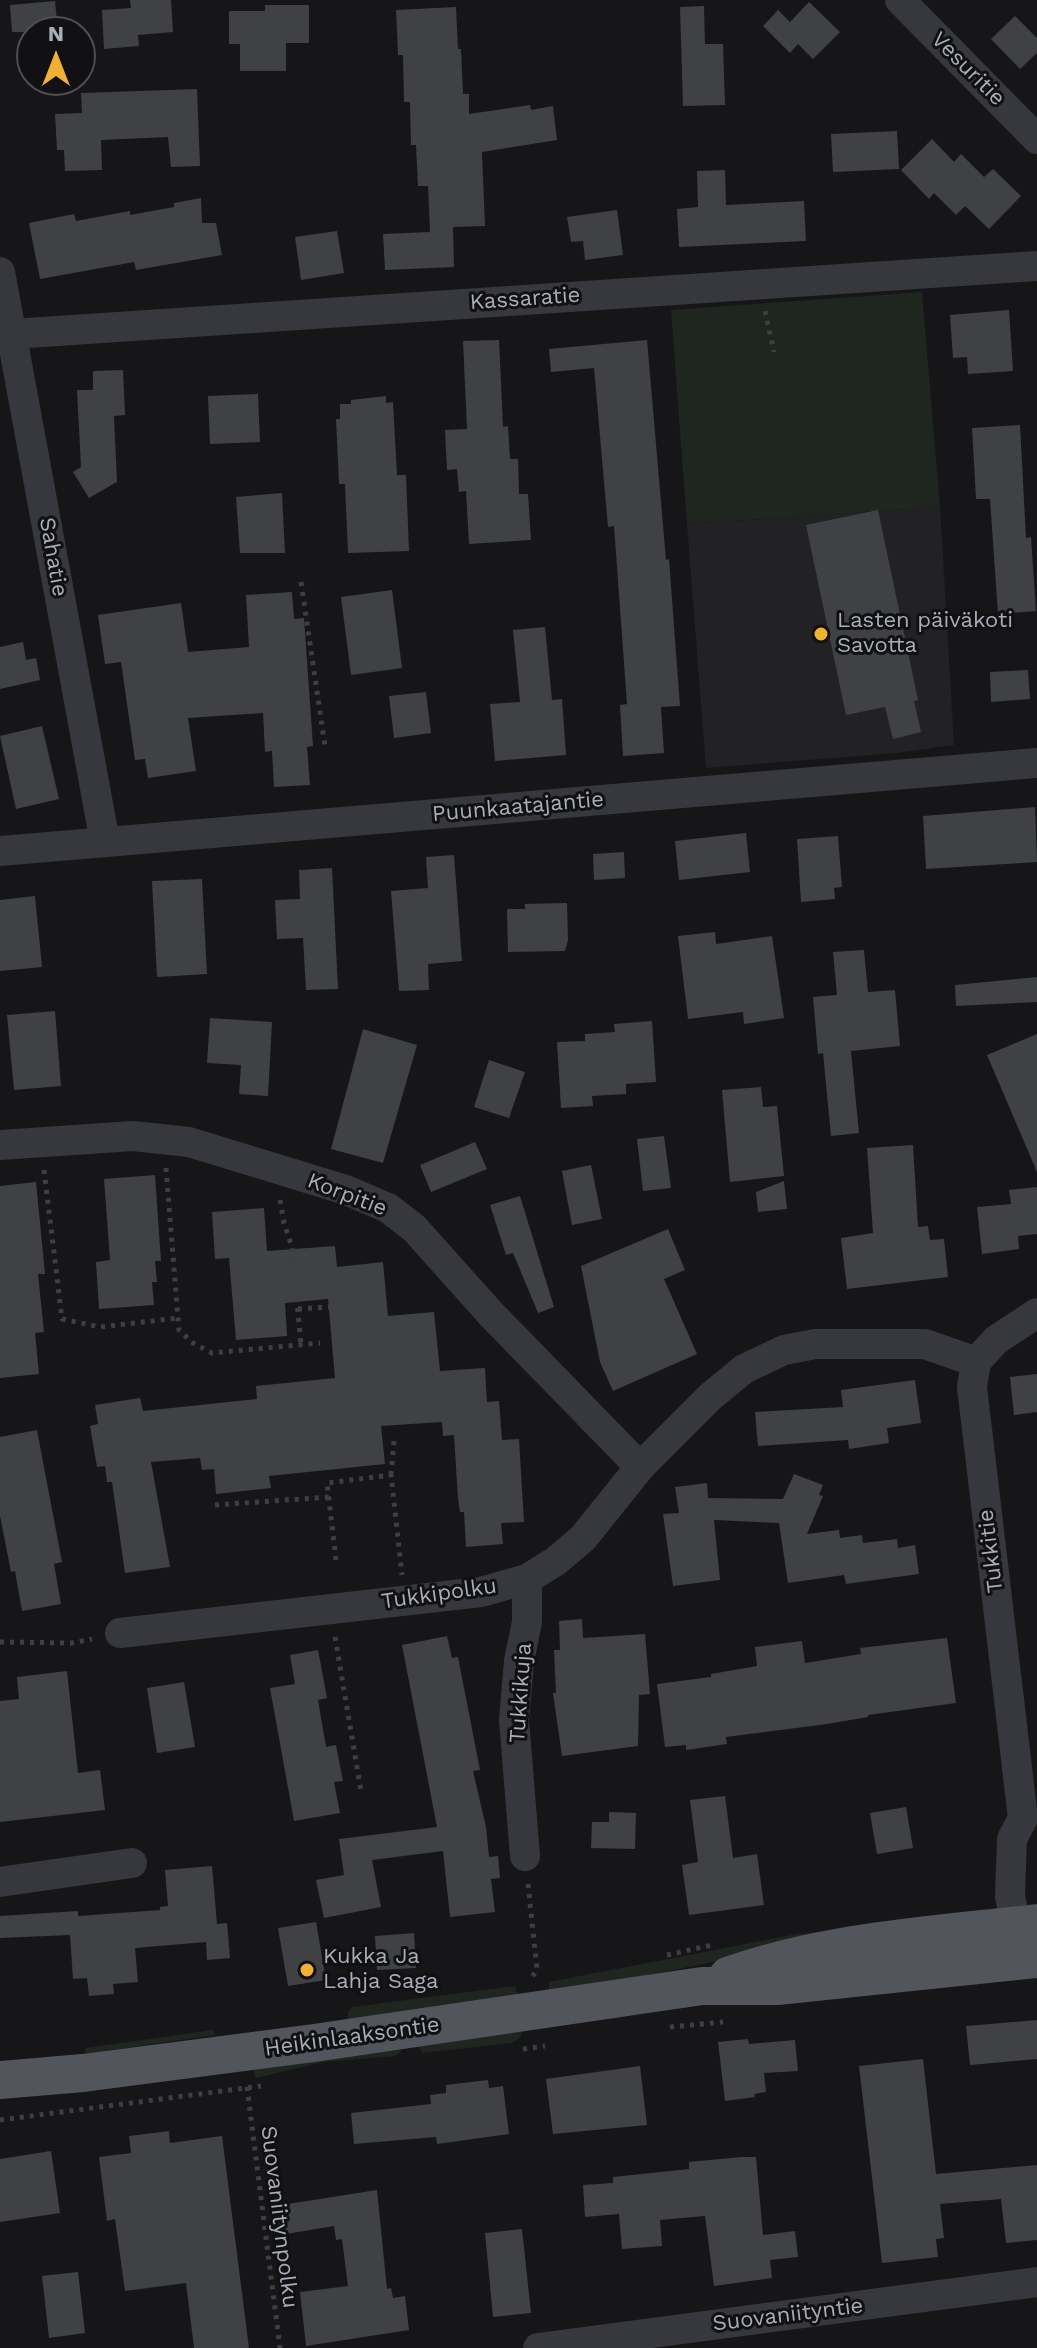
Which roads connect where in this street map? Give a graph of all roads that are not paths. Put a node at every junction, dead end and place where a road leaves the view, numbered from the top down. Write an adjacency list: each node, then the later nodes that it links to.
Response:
1 (900, 0): 2 (street, Vesuritie)
2 (1037, 139)
3 (1037, 266): 5 (street, Kassaratie)
4 (0, 272): 5 (street, Sahatie)
5 (12, 334): 7 (street, Sahatie)
6 (1037, 763): 7 (street, Puunkaatajantie)
7 (105, 842): 8 (street, Puunkaatajantie)
8 (0, 851)
9 (0, 1145): 12 (street, Korpitie)
10 (1037, 1313): 11 (street)
11 (976, 1362): 12 (street, Tukkipolku); 15 (street, Tukkitie)
12 (640, 1467): 13 (street, Tukkipolku)
13 (527, 1579): 14 (street, Tukkipolku); 16 (street, Tukkikuja)
14 (120, 1633)
15 (1030, 1825): 19 (street, Tukkitie)
16 (525, 1856)
17 (132, 1863): 18 (street)
18 (0, 1882)
19 (1030, 1933): 21 (main road, Heikinlaaksontie)
20 (1037, 1959): 21 (main road, Heikinlaaksontie)
21 (702, 1986): 22 (main road, Heikinlaaksontie)
22 (0, 2080)
23 (1037, 2282): 24 (street, Suovaniityntie)
24 (538, 2348)

